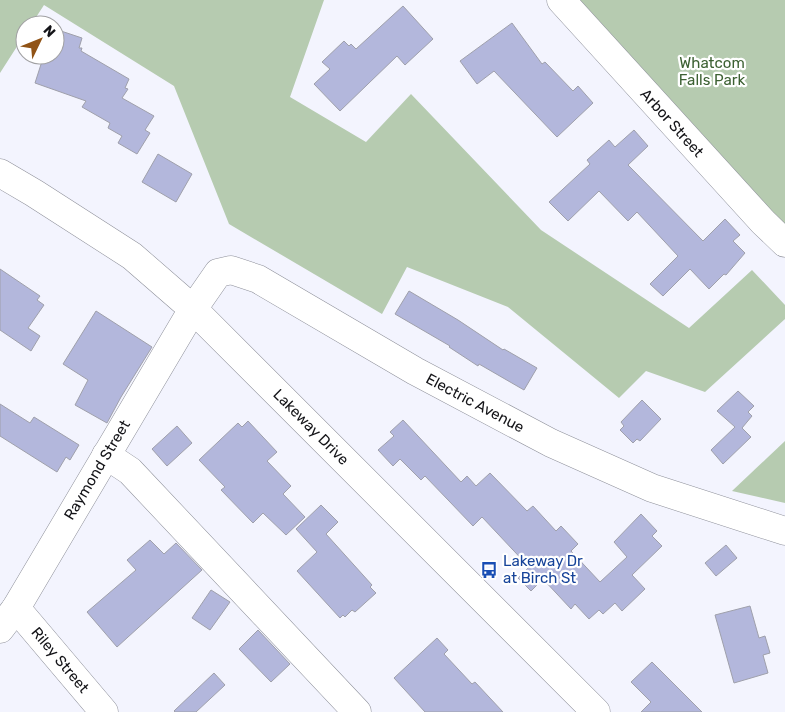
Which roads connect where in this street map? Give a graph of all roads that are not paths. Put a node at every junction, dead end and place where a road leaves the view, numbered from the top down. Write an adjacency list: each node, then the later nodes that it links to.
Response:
1 (561, 0): 3 (main road, Arbor Street)
2 (0, 173): 4 (main road, Lakeway Drive)
3 (785, 243)
4 (193, 309): 5 (main road, Raymond Street); 6 (main road, Electric Avenue); 11 (main road, Lakeway Drive)
5 (106, 455): 7 (main road, Raymond Street); 10 (main road)
6 (785, 531)
7 (16, 608): 8 (main road, Raymond Street); 9 (main road, Riley Street)
8 (0, 630)
9 (104, 712)
10 (358, 712)
11 (596, 712)

